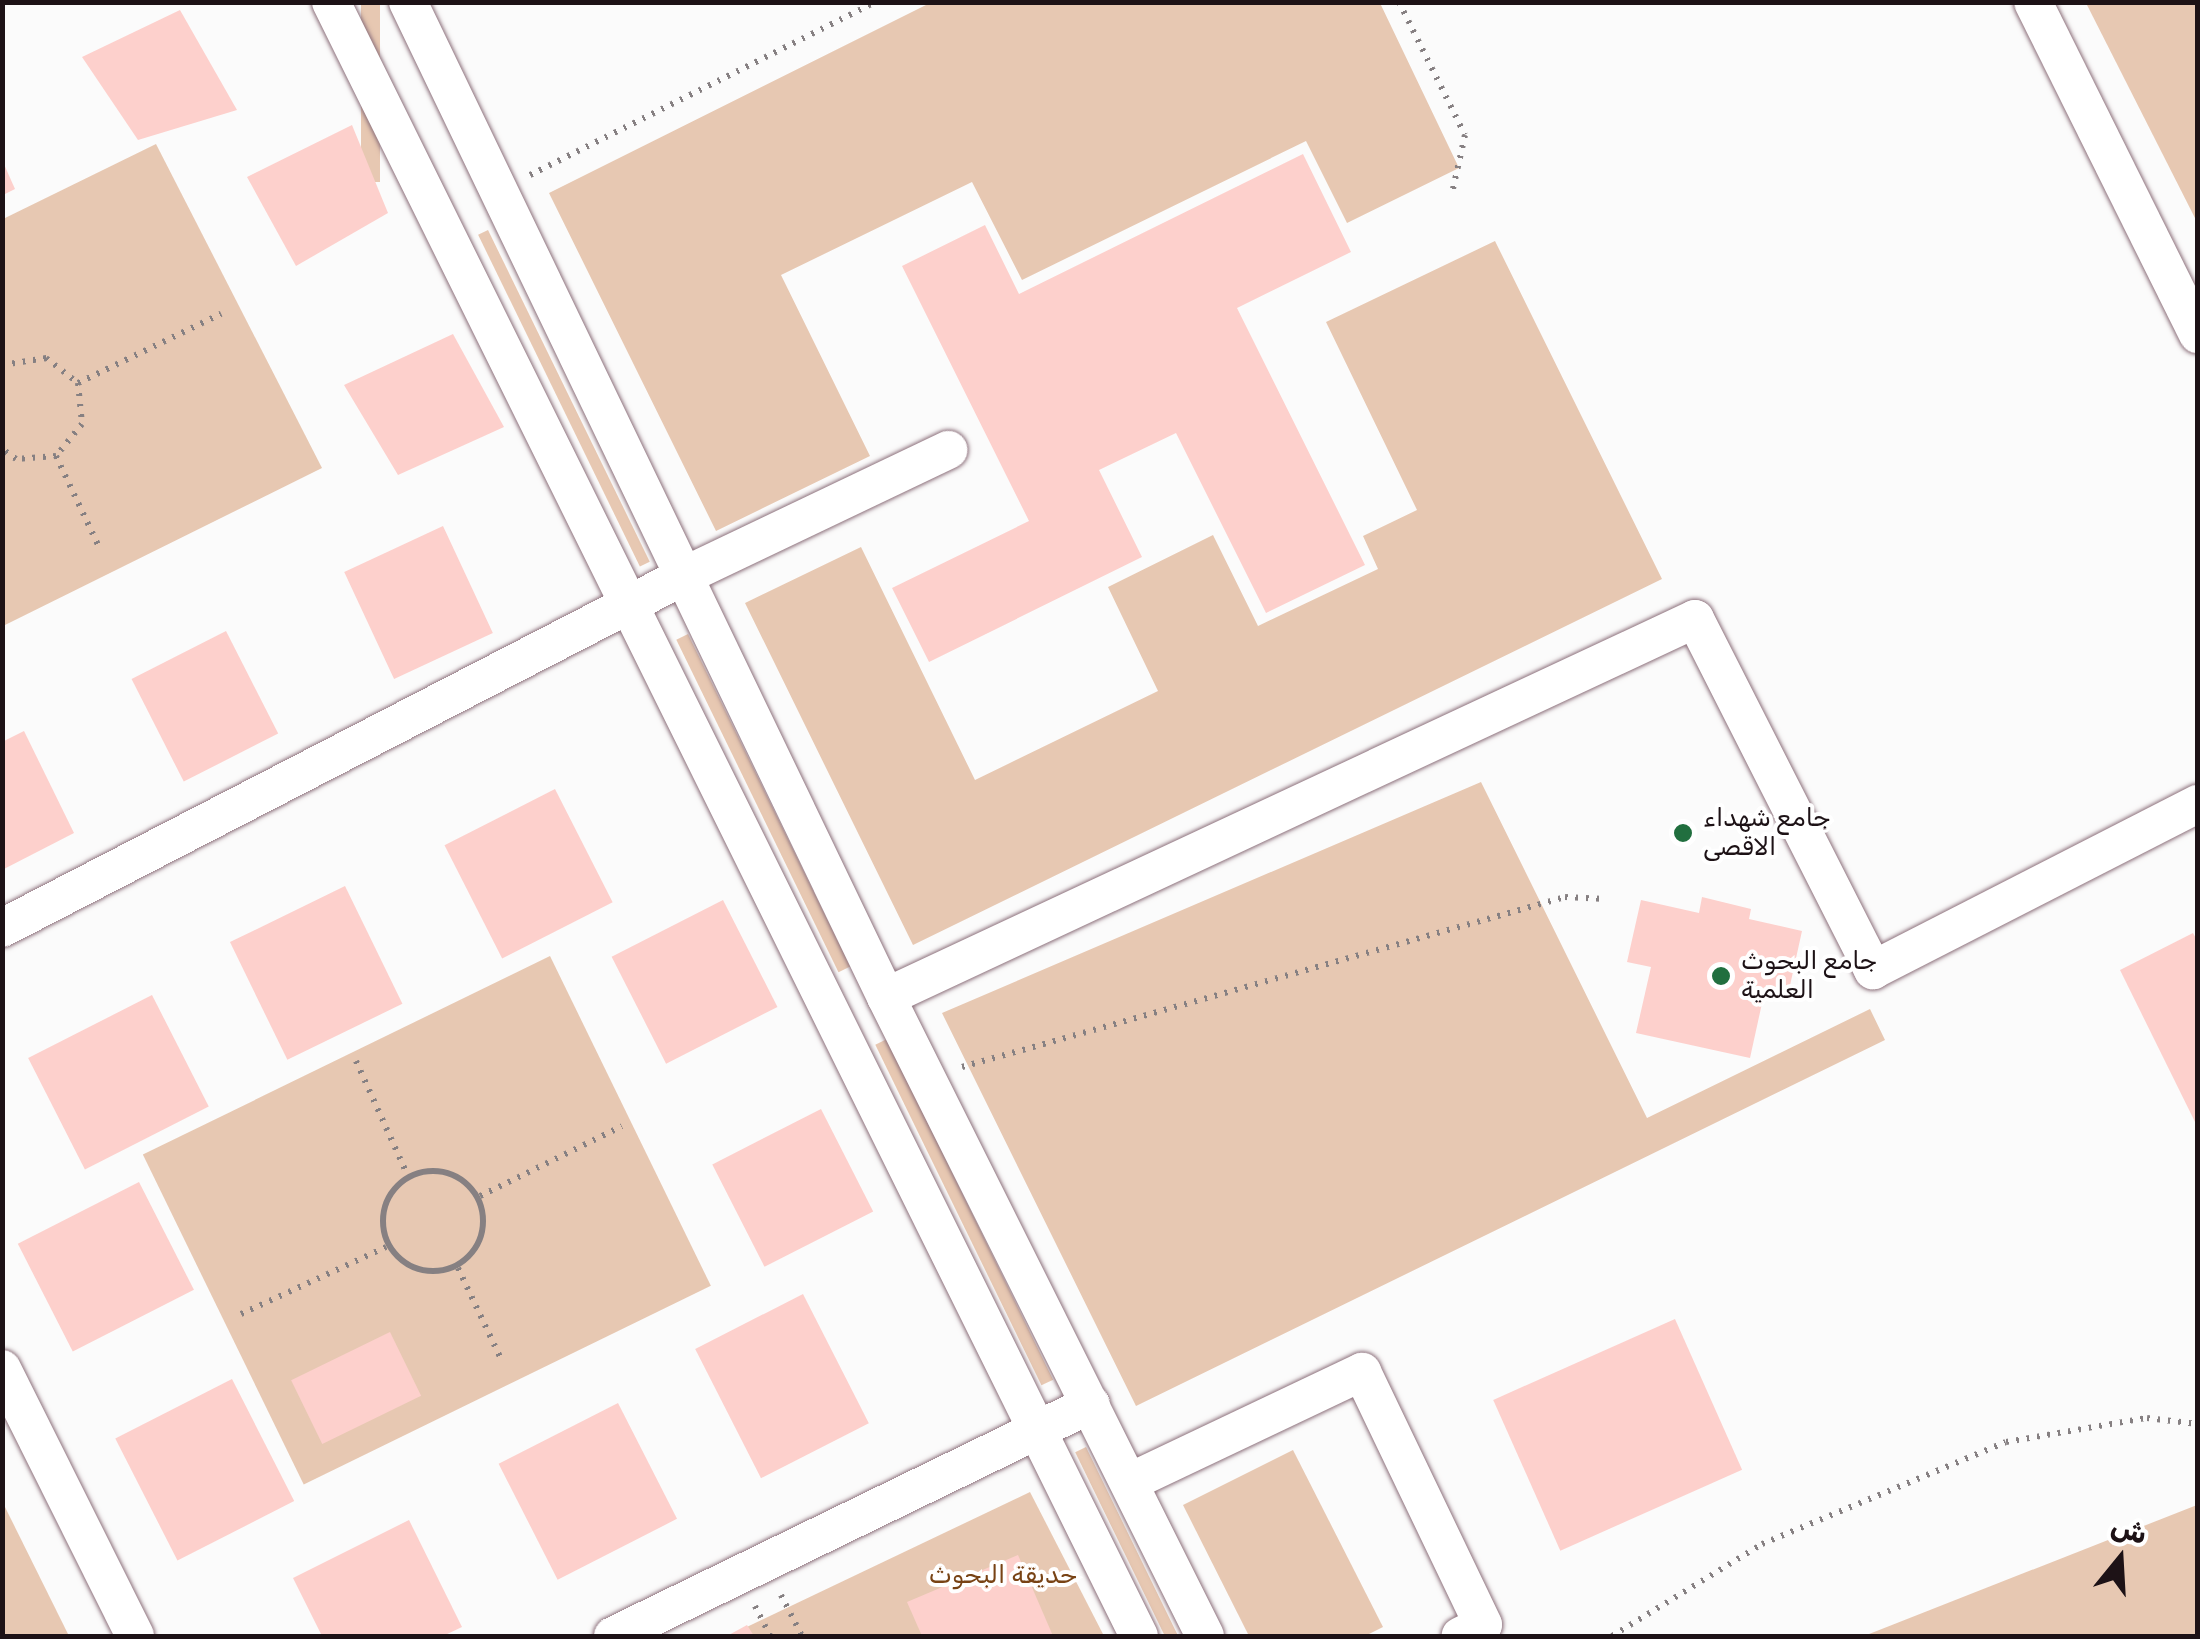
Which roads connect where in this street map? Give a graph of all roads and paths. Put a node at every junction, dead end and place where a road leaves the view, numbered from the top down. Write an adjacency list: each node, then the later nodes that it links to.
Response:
1 (331, 2): 17 (street)
2 (408, 2): 6 (street)
3 (875, 2): 6 (path)
4 (1399, 2): 7 (path)
5 (2032, 2): 9 (street)
6 (498, 191): 16 (street)
7 (1452, 193)
8 (220, 314): 11 (path)
9 (2198, 334)
10 (3, 361): 11 (path)
11 (78, 383): 14 (path)
12 (2, 449): 14 (path)
13 (948, 450): 16 (street)
14 (56, 456): 15 (path)
15 (100, 549)
16 (684, 576): 17 (street); 21 (street)
17 (629, 605): 20 (street); 34 (street)
18 (2198, 804): 21 (street)
19 (1606, 899): 23 (path)
20 (2, 928)
21 (886, 997): 23 (street)
22 (356, 1061): 25 (path)
23 (928, 1078): 32 (street)
24 (622, 1126): 26 (path)
25 (407, 1174): 26 (path); 27 (path)
26 (479, 1196): 28 (path)
27 (386, 1246): 28 (path); 29 (path)
28 (458, 1268): 30 (path)
29 (241, 1314)
30 (502, 1361)
31 (2, 1369): 36 (street)
32 (1092, 1404): 34 (street); 35 (street)
33 (2198, 1424): 41 (path)
34 (1038, 1430): 37 (street); 38 (street)
35 (1130, 1482): 39 (street); 40 (street)
36 (136, 1636)
37 (614, 1636)
38 (1140, 1636)
39 (1204, 1636)
40 (1460, 1636)
41 (1612, 1636)

